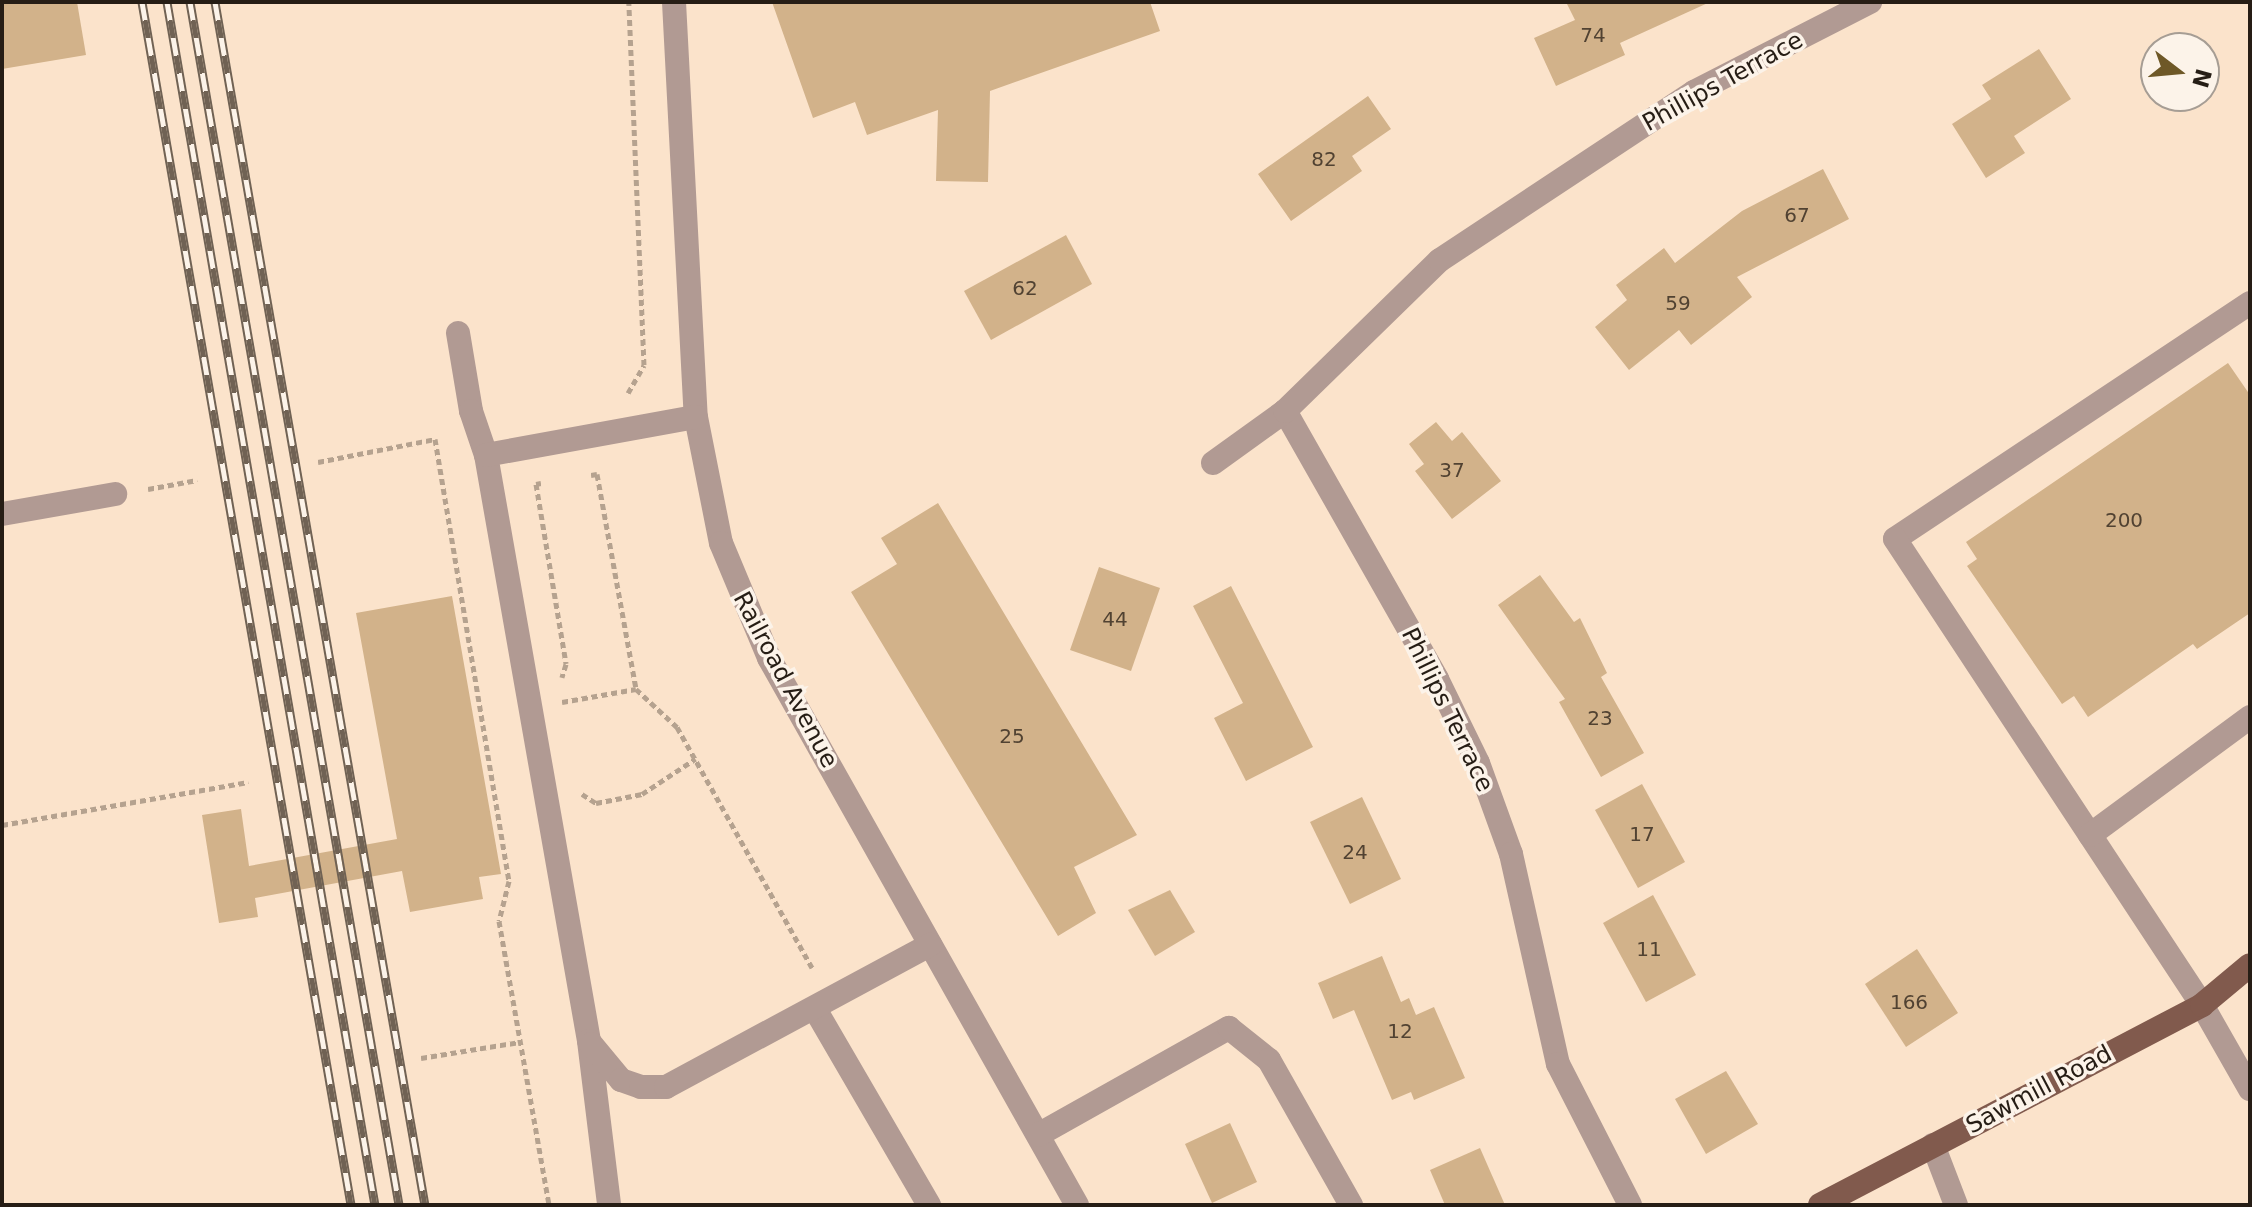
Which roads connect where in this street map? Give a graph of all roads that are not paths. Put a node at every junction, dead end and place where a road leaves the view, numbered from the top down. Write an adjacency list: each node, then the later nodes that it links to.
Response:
1 (674, 2): 6 (street, Railroad Avenue)
2 (1870, 2): 5 (street, Phillips Terrace)
3 (2250, 303): 12 (street)
4 (458, 333): 7 (street)
5 (1285, 411): 8 (street, Phillips Terrace); 25 (street, Phillips Terrace)
6 (696, 417): 7 (street); 13 (street, Railroad Avenue)
7 (486, 455): 17 (street)
8 (1213, 463)
9 (115, 494): 10 (street)
10 (2, 514)
11 (2250, 717): 12 (street)
12 (2090, 835): 15 (street)
13 (930, 945): 16 (street); 19 (street, Railroad Avenue)
14 (2250, 965): 15 (main road, Sawmill Road)
15 (2202, 1005): 18 (street); 20 (main road, Sawmill Road)
16 (815, 1009): 17 (street); 22 (street)
17 (589, 1041): 21 (street)
18 (2250, 1089)
19 (1038, 1135): 23 (street, Railroad Avenue); 24 (street)
20 (1933, 1145): 26 (main road, Sawmill Road); 27 (street)
21 (609, 1201)
22 (929, 1205)
23 (1077, 1205)
24 (1351, 1205)
25 (1630, 1205)
26 (1820, 1205)
27 (1956, 1205)

